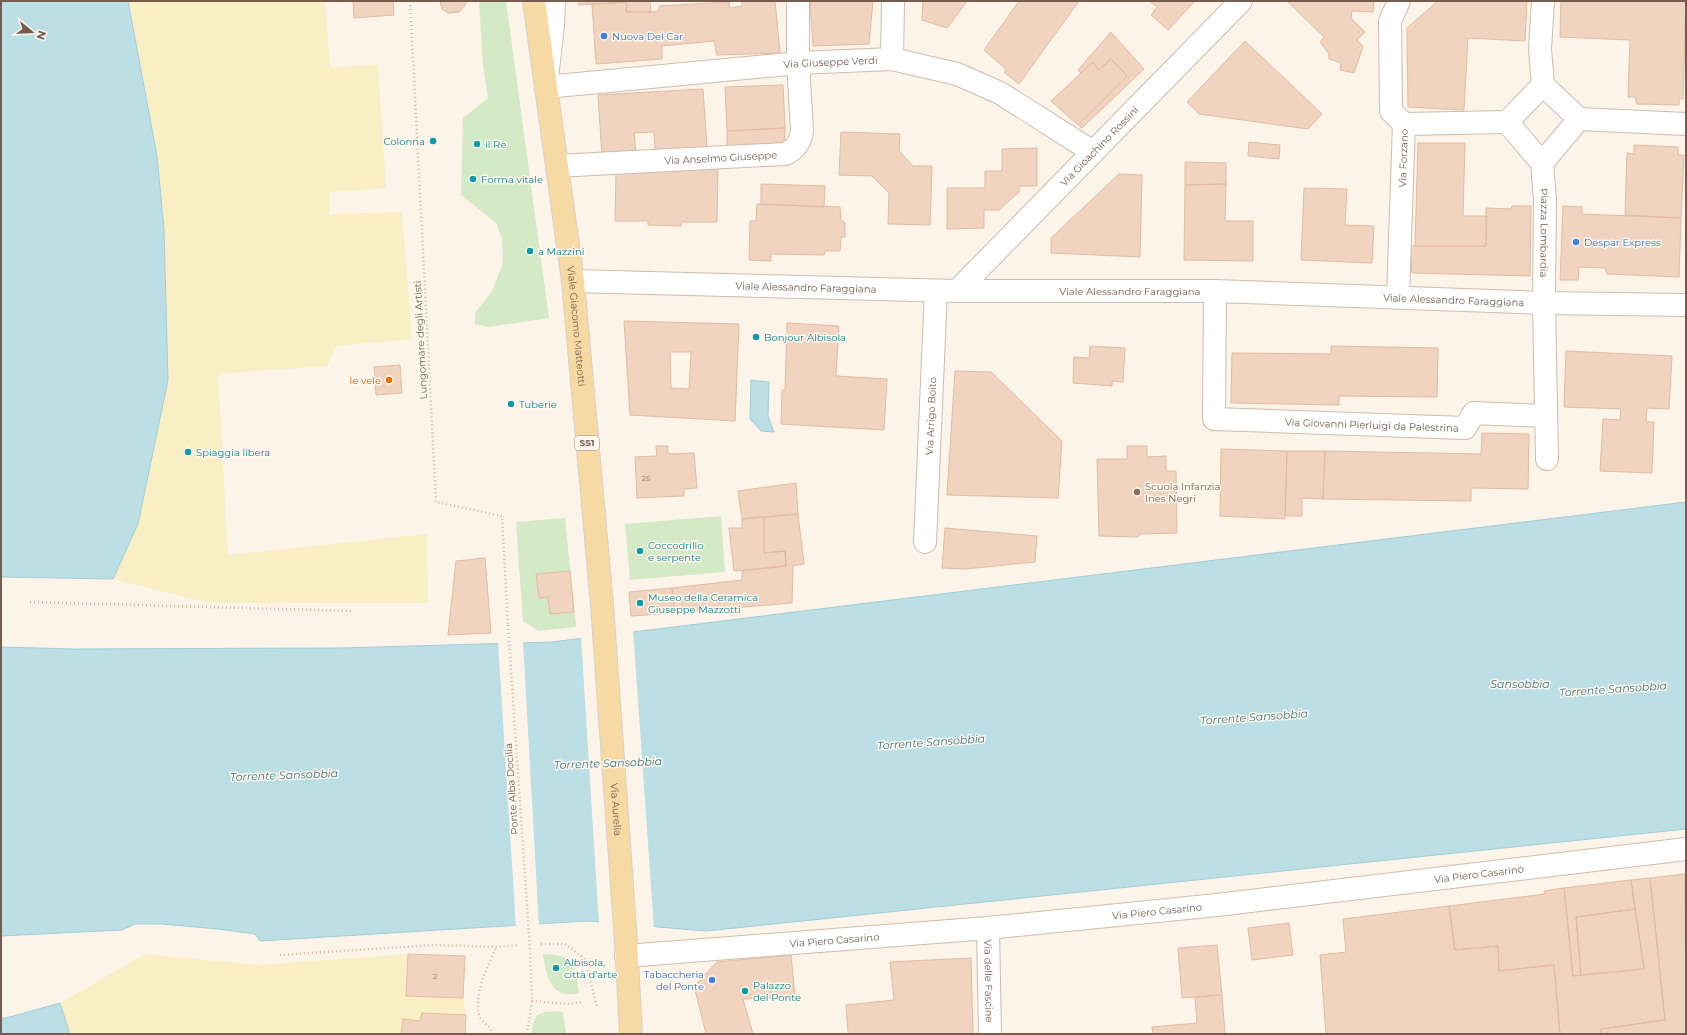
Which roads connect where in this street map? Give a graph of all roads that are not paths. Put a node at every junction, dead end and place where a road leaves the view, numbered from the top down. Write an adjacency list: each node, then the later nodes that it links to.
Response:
1 (534, 1): 11 (main road, Viale Giacomo Matteotti / SS1)
2 (554, 1): 11 (street)
3 (798, 1): 9 (street, Via Anselmo Giuseppe)
4 (893, 1): 8 (street)
5 (1241, 1): 16 (street, Via Gioachino Rossini)
6 (1399, 1): 14 (street, Via Forzano)
7 (1543, 1): 10 (street)
8 (892, 59): 9 (street, Via Giuseppe Verdi); 16 (street, Via Giuseppe Verdi)
9 (798, 63): 11 (street, Via Giuseppe Verdi); 18 (street, Via Anselmo Giuseppe)
10 (1543, 85): 12 (street); 13 (street)
11 (546, 86): 18 (main road, Viale Giacomo Matteotti / SS1)
12 (1578, 119): 15 (street); 17 (street)
13 (1507, 122): 14 (street); 17 (street)
14 (1404, 124): 22 (street, Via Forzano)
15 (1686, 124)
16 (1093, 152): 20 (street, Via Gioachino Rossini)
17 (1542, 163): 23 (street, Piazza Lombardia)
18 (557, 166): 19 (main road, Viale Giacomo Matteotti / SS1)
19 (573, 281): 20 (street, Viale Alessandro Faraggiana); 28 (main road, Viale Giacomo Matteotti / SS1)
20 (946, 291): 21 (street, Viale Alessandro Faraggiana); 27 (street, Via Arrigo Boito)
21 (1215, 291): 22 (street, Viale Alessandro Faraggiana); 25 (street, Via Giovanni Pierluigi da Palestrina)
22 (1398, 297): 23 (street, Viale Alessandro Faraggiana)
23 (1544, 303): 24 (street, Viale Alessandro Faraggiana); 25 (street)
24 (1686, 305)
25 (1545, 416): 26 (street)
26 (1546, 459)
27 (924, 542)
28 (602, 605): 31 (main road, Via Aurelia / SS1)
29 (1686, 849): 30 (street, Via Piero Casarino)
30 (988, 928): 31 (street, Via Piero Casarino); 33 (street, Via delle Fascine)
31 (626, 949): 32 (main road, SS1)
32 (631, 1034)
33 (990, 1034)

